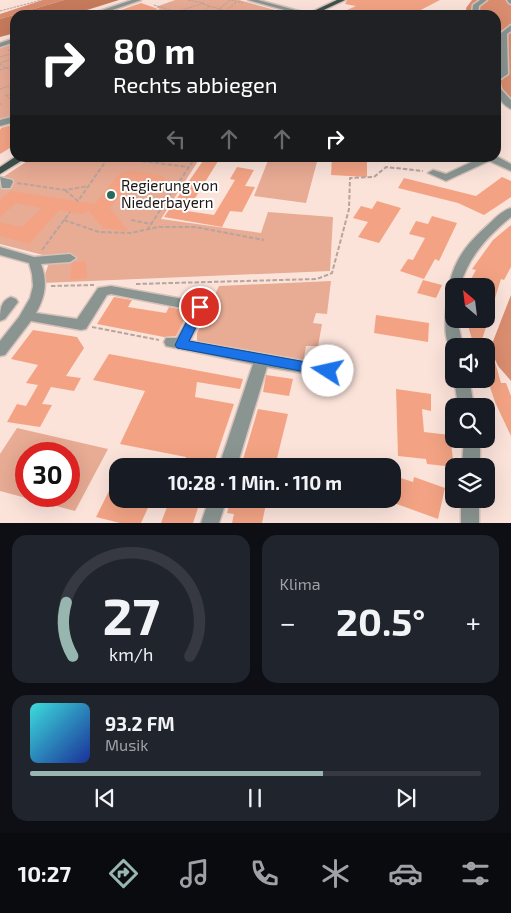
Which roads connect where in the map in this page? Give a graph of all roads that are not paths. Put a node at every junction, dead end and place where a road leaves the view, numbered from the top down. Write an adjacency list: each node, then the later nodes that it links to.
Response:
1 (126, 0): 6 (street)
2 (138, 0): 7 (street)
3 (251, 0): 8 (street)
4 (342, 0): 9 (main road)
5 (484, 0): 10 (street)
6 (112, 7)
7 (107, 10)
8 (290, 10)
9 (320, 10)
10 (476, 10)
11 (511, 27): 12 (street)
12 (501, 76)
13 (501, 94): 14 (street)
14 (511, 106)
15 (15, 162): 19 (main road)
16 (479, 162): 20 (street)
17 (500, 162): 18 (street)
18 (511, 168)
19 (0, 171)
20 (433, 173)
21 (511, 211): 25 (street)
22 (0, 251): 24 (street)
23 (70, 258): 24 (street)
24 (34, 261): 28 (street)
25 (457, 278)
26 (11, 302): 27 (street)
27 (0, 316)
28 (28, 316): 29 (street); 30 (street)
29 (0, 351)
30 (262, 360): 31 (street); 32 (street)
31 (338, 373)
32 (231, 458)
33 (215, 508): 35 (street)
34 (470, 508): 36 (street)
35 (210, 523)
36 (470, 523)

